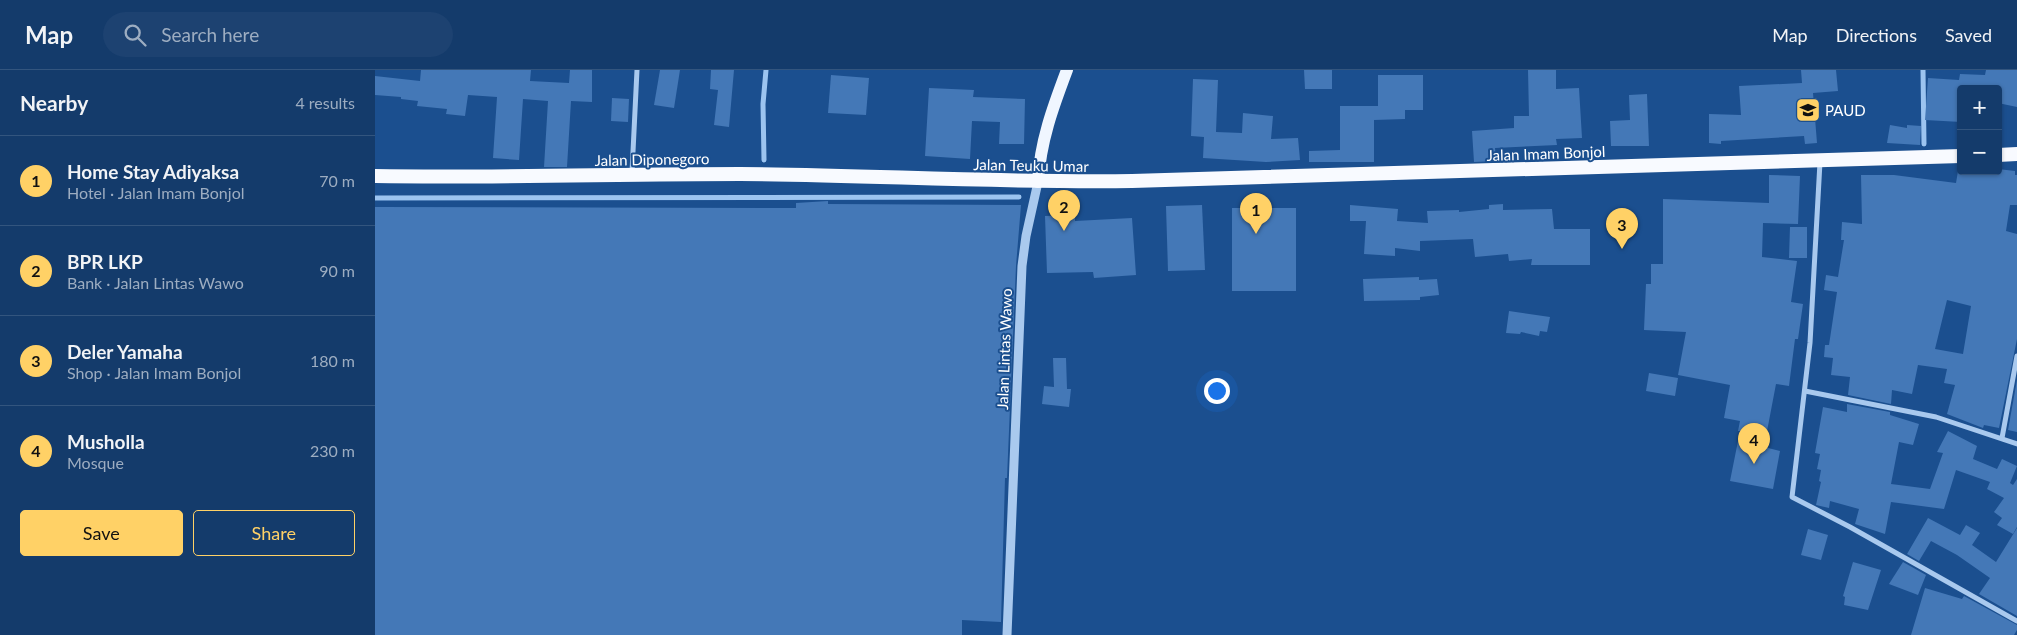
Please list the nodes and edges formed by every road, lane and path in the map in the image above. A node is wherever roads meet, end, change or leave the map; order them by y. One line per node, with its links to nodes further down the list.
1 (637, 70): 7 (street)
2 (1067, 70): 11 (main road, Jalan Lintas Wawo)
3 (2017, 154): 4 (highway)
4 (2002, 155)
5 (1957, 156): 6 (highway, Jalan Imam Bonjol)
6 (1820, 159): 10 (highway, Jalan Imam Bonjol); 13 (street)
7 (632, 175): 8 (highway, Jalan Diponegoro); 9 (highway, Jalan Diponegoro)
8 (375, 176)
9 (930, 179): 11 (highway, Jalan Teuku Umar)
10 (1132, 181): 11 (highway, Jalan Teuku Umar)
11 (1038, 182): 17 (street, Jalan Lintas Wawo)
12 (2017, 360): 14 (street)
13 (1805, 391): 14 (street); 16 (street)
14 (2002, 438): 15 (street)
15 (2017, 444)
16 (2017, 621)
17 (1007, 635)

